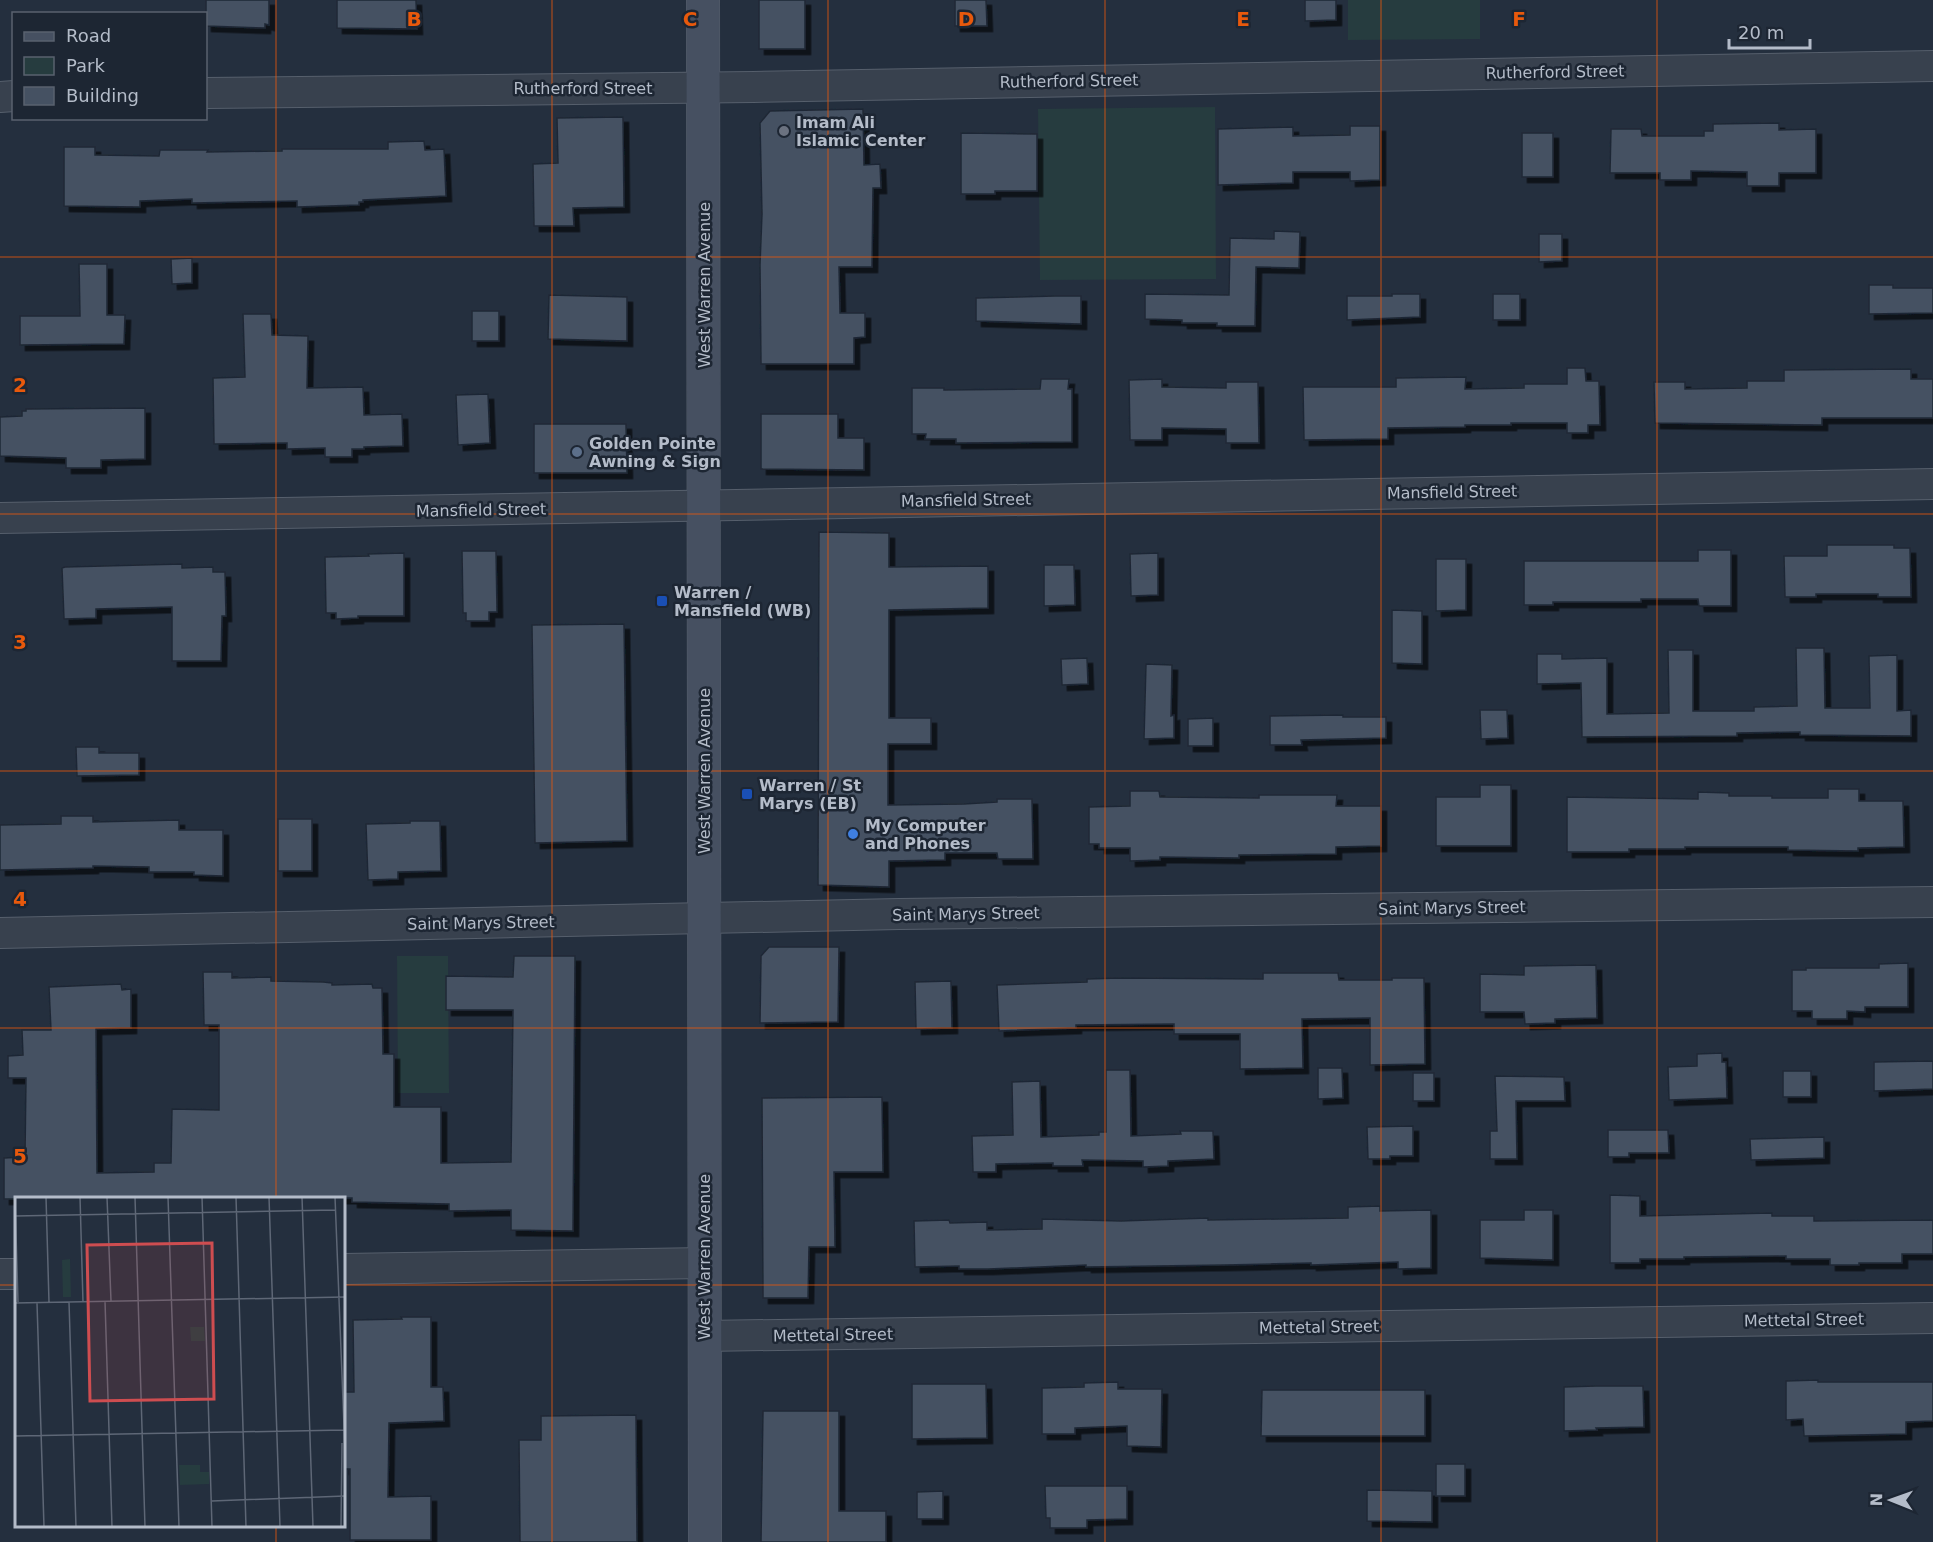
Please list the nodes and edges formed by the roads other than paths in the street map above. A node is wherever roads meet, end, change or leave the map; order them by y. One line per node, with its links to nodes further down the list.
1 (703, 0): 3 (main road, West Warren Avenue)
2 (1933, 66): 3 (street, Rutherford Street)
3 (703, 87): 4 (street, Rutherford Street); 6 (main road, West Warren Avenue)
4 (207, 93)
5 (1933, 484): 6 (street, Mansfield Street)
6 (704, 506): 7 (street, Mansfield Street); 9 (main road, West Warren Avenue)
7 (0, 518)
8 (1933, 902): 9 (street, Saint Marys Street)
9 (704, 918): 10 (street, Saint Marys Street); 11 (main road, West Warren Avenue)
10 (0, 933)
11 (704, 1263): 12 (street); 14 (main road, West Warren Avenue)
12 (345, 1269)
13 (1933, 1317): 14 (street, Mettetal Street)
14 (704, 1336): 15 (main road, West Warren Avenue)
15 (705, 1542)

